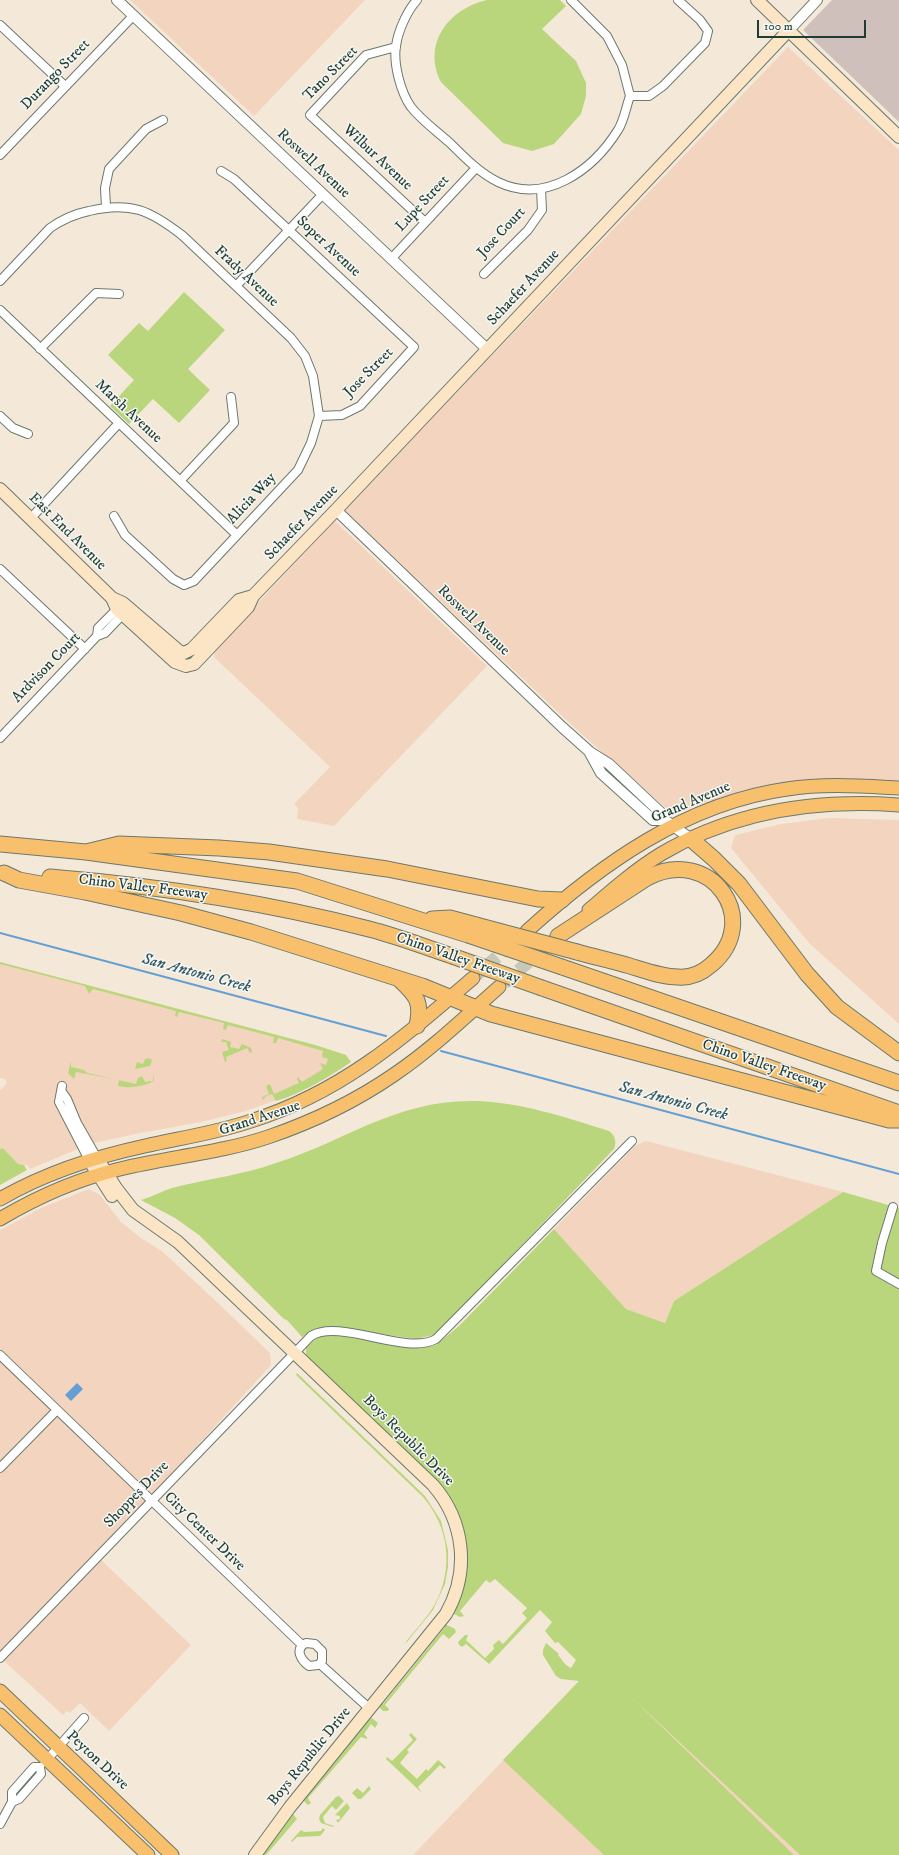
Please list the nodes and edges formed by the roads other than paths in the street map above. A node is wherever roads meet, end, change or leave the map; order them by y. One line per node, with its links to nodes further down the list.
1 (117, 0): 7 (street, Roswell Avenue)
2 (417, 0): 10 (street)
3 (571, 0): 12 (street)
4 (678, 0): 12 (street)
5 (757, 0): 9 (main road)
6 (817, 0): 9 (street, Schaefer Avenue)
7 (134, 16): 11 (street, Durango Street); 20 (street, Roswell Avenue)
8 (0, 25): 11 (street)
9 (788, 31): 15 (main road); 32 (main road, Schaefer Avenue)
10 (396, 47): 13 (street, Tano Street); 17 (street)
11 (65, 86): 16 (street, Durango Street)
12 (630, 96): 19 (street)
13 (310, 115): 22 (street, Wilbur Avenue)
14 (163, 120): 21 (street)
15 (899, 137)
16 (0, 155)
17 (476, 168): 19 (street); 22 (street, Lupe Street)
18 (221, 171): 23 (street, Soper Avenue)
19 (541, 188): 25 (street, Jose Court)
20 (323, 194): 23 (street); 24 (street, Roswell Avenue)
21 (106, 207): 26 (street, Frady Avenue); 27 (street, Frady Avenue)
22 (425, 222): 24 (street, Lupe Street)
23 (289, 230): 27 (street); 30 (street, Soper Avenue)
24 (391, 259): 32 (street, Roswell Avenue)
25 (484, 274)
26 (0, 281)
27 (236, 286): 35 (street, Frady Avenue)
28 (119, 294): 31 (street)
29 (0, 310): 31 (street, Marsh Avenue)
30 (414, 347): 35 (street, Jose Street)
31 (40, 349): 36 (street, Marsh Avenue)
32 (488, 350): 40 (main road, Schaefer Avenue)
33 (231, 397): 38 (street)
34 (0, 416): 37 (street)
35 (319, 416): 43 (street, Alicia Way)
36 (119, 423): 38 (street, Marsh Avenue); 42 (street)
37 (28, 434)
38 (180, 481): 43 (street, Marsh Avenue)
39 (0, 489): 42 (main road, East End Avenue)
40 (336, 510): 45 (main road, Schaefer Avenue); 53 (street, Roswell Avenue)
41 (114, 516): 43 (street, Alicia Way)
42 (31, 518): 46 (main road, East End Avenue)
43 (237, 535)
44 (0, 569): 47 (street)
45 (253, 596): 48 (main road, Schaefer Avenue); 49 (main road, Schaefer Avenue)
46 (120, 607): 47 (street, Ardvison Court); 48 (main road, East End Avenue); 49 (main road, East End Avenue)
47 (85, 648): 50 (street, Ardvison Court)
48 (184, 653)
49 (180, 665)
50 (0, 738)
51 (899, 788): 53 (main road, Grand Avenue)
52 (899, 805): 54 (main road)
53 (669, 823): 54 (street, Roswell Avenue); 58 (main road, Grand Avenue)
54 (691, 839): 61 (main road); 68 (highway)
55 (0, 844): 56 (highway, Chino Valley Freeway)
56 (86, 852): 58 (highway); 59 (highway, Chino Valley Freeway)
57 (2, 873): 62 (highway); 71 (highway, Chino Valley Freeway, bridge)
58 (562, 900): 60 (main road, Grand Avenue)
59 (472, 930): 61 (highway, bridge); 69 (highway, Chino Valley Freeway, bridge)
60 (527, 931)
61 (556, 938)
62 (397, 978): 65 (highway); 67 (highway)
63 (473, 978): 65 (main road, Grand Avenue)
64 (499, 987): 66 (main road, Grand Avenue)
65 (450, 998): 66 (highway); 67 (main road, Grand Avenue)
66 (475, 1008): 72 (highway); 75 (main road, Grand Avenue)
67 (417, 1026): 74 (main road, Grand Avenue)
68 (899, 1053)
69 (899, 1083)
70 (62, 1089): 74 (street)
71 (899, 1113)
72 (899, 1120)
73 (632, 1141): 81 (street, Shoppes Drive)
74 (93, 1159): 75 (main road, Boys Republic Drive); 76 (main road, Grand Avenue)
75 (102, 1174): 78 (main road, Grand Avenue); 81 (main road, Boys Republic Drive)
76 (0, 1199)
77 (893, 1207): 79 (street)
78 (0, 1218)
79 (899, 1284)
80 (0, 1355): 82 (street, City Center Drive)
81 (291, 1355): 84 (street, Shoppes Drive); 89 (main road, Boys Republic Drive)
82 (56, 1410): 83 (street); 84 (street, City Center Drive)
83 (0, 1468)
84 (151, 1500): 85 (street, City Center Drive); 86 (street, Shoppes Drive)
85 (302, 1645): 87 (street); 87 (street)
86 (0, 1658)
87 (320, 1664): 89 (street)
88 (0, 1691): 92 (main road, Peyton Drive)
89 (367, 1706): 97 (main road, Boys Republic Drive); 98 (main road, Boys Republic Drive)
90 (0, 1715): 93 (main road)
91 (84, 1718): 92 (street)
92 (59, 1747): 93 (street); 96 (main road, Peyton Drive)
93 (44, 1764): 94 (street); 95 (main road)
94 (0, 1824)
95 (148, 1855)
96 (172, 1855)
97 (247, 1855)
98 (255, 1855)

